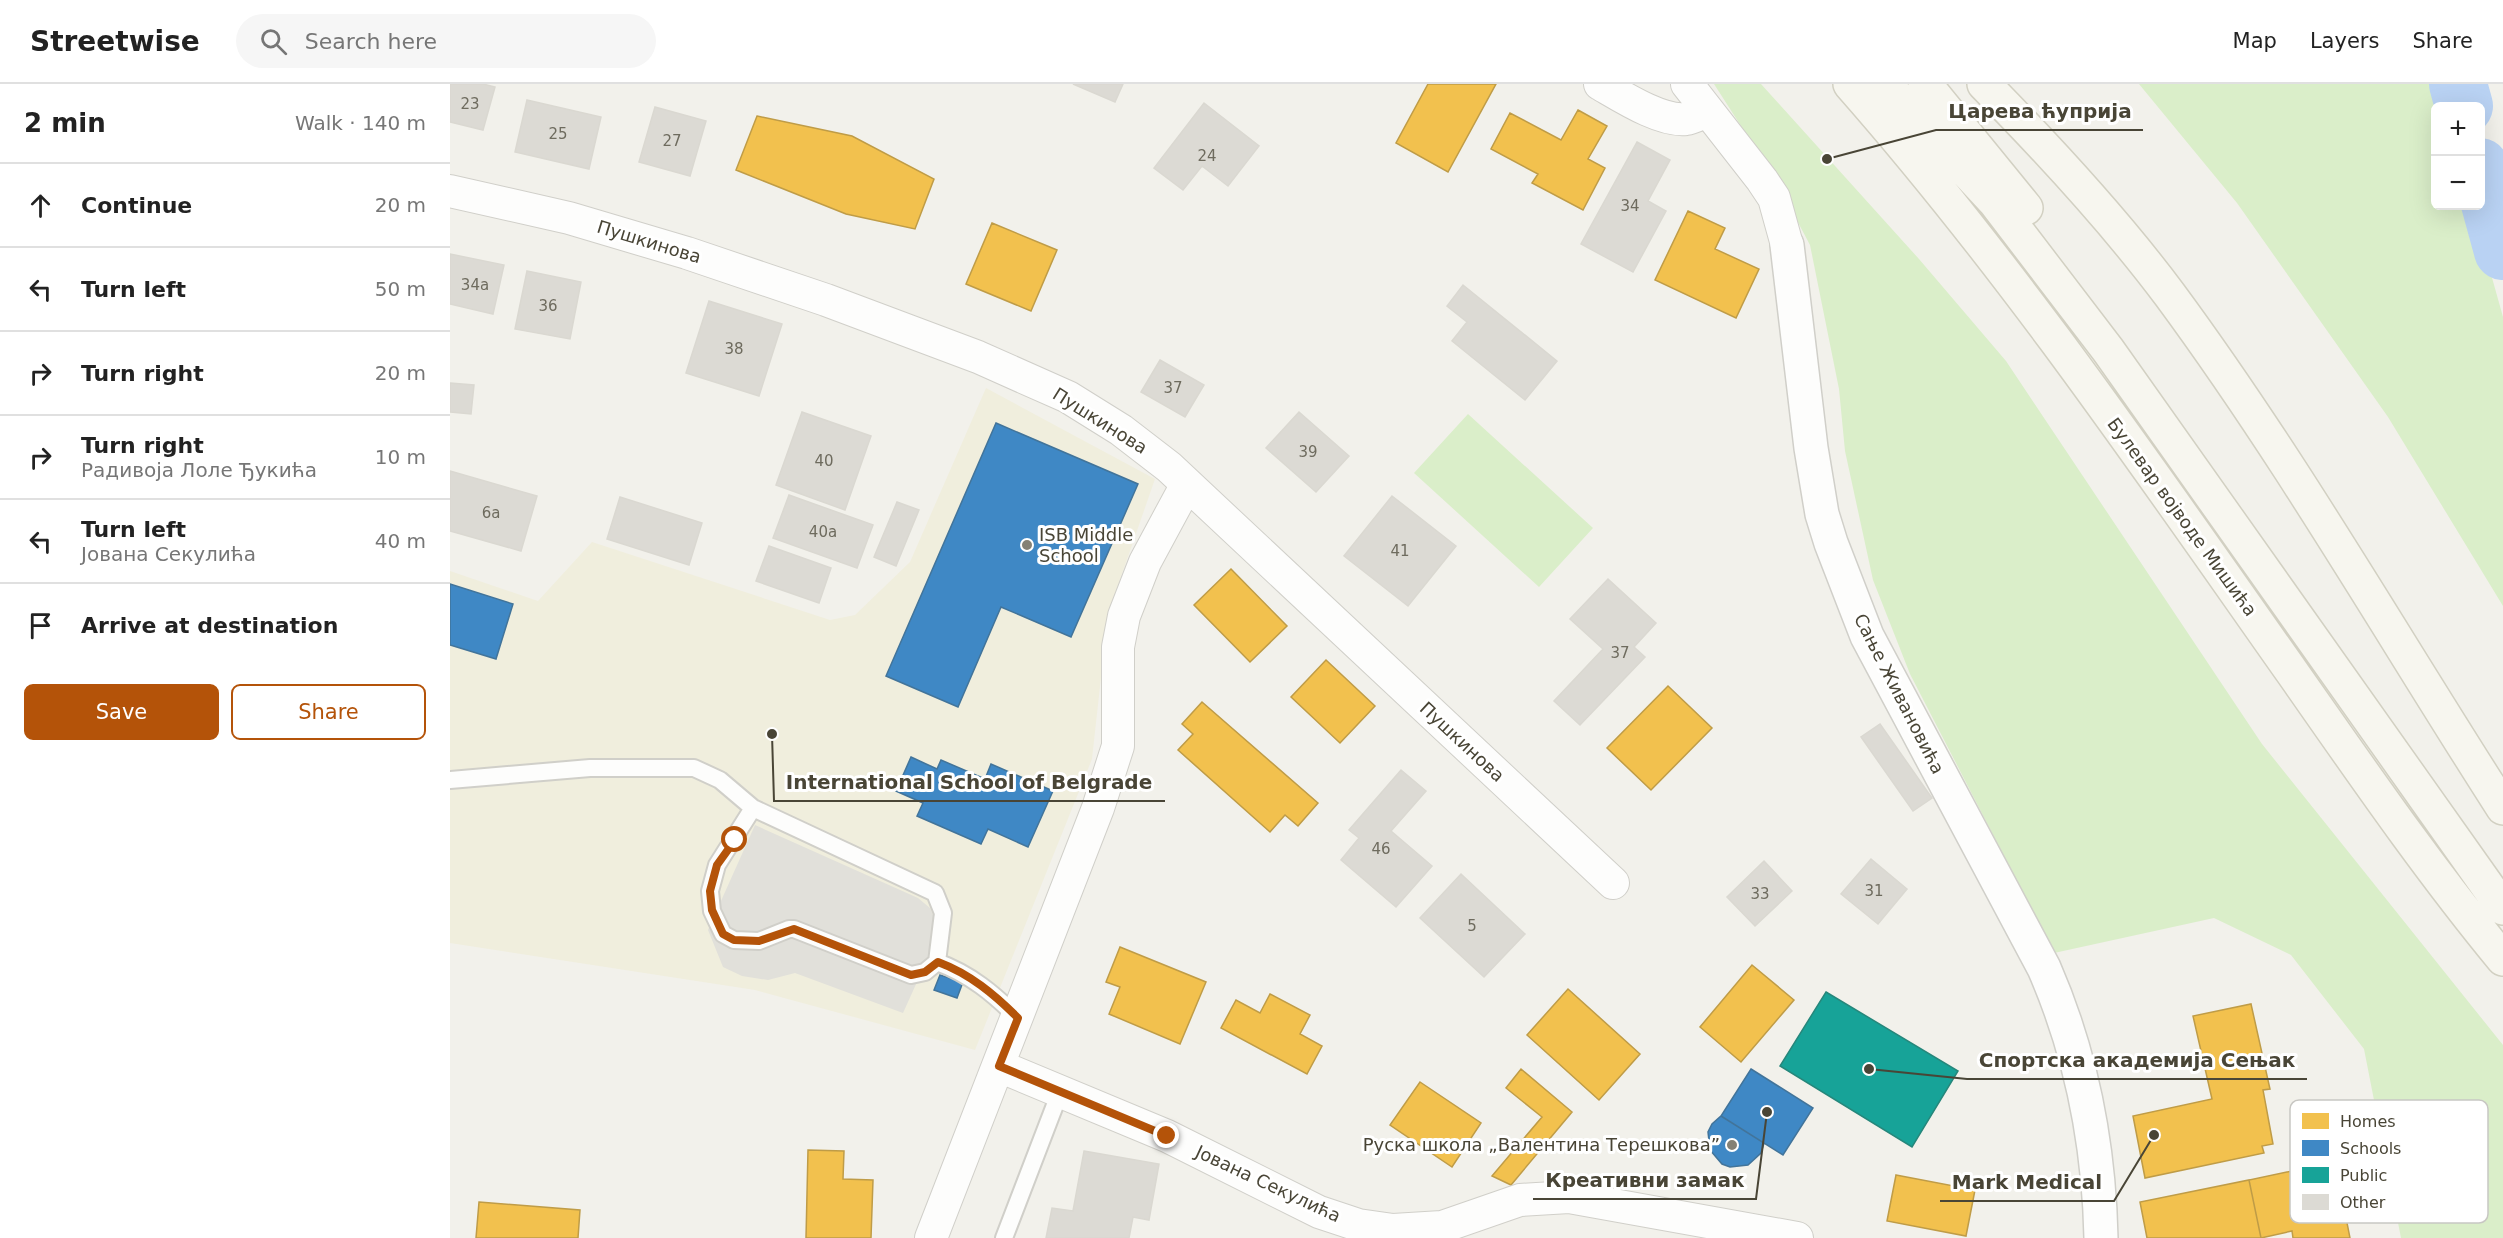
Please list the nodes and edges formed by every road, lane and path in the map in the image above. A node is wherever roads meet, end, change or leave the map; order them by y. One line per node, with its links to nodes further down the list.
1 (1600, 84): 7 (street)
2 (1687, 84): 7 (street, Сање Живановића)
3 (1850, 84): 17 (main road, Булевар војводе Мишића)
4 (1885, 84): 16 (main road)
5 (1925, 84): 14 (main road)
6 (1984, 84): 13 (main road)
7 (1708, 111): 9 (street, Сање Живановића)
8 (450, 191): 10 (street, Пушкинова)
9 (1788, 246): 25 (street, Сање Живановића)
10 (1188, 484): 15 (street, Пушкинова); 19 (street)
11 (450, 780): 12 (lane)
12 (753, 808): 18 (lane); 18 (lane)
13 (2503, 808)
14 (2503, 868)
15 (1613, 884)
16 (2503, 908)
17 (2503, 959)
18 (938, 962): 19 (lane)
19 (1018, 1018): 20 (street)
20 (999, 1066): 21 (street, Јована Секулића); 22 (street)
21 (1060, 1092): 23 (lane); 24 (street, Јована Секулића)
22 (931, 1238)
23 (1004, 1238)
24 (1797, 1238)
25 (2101, 1238)

